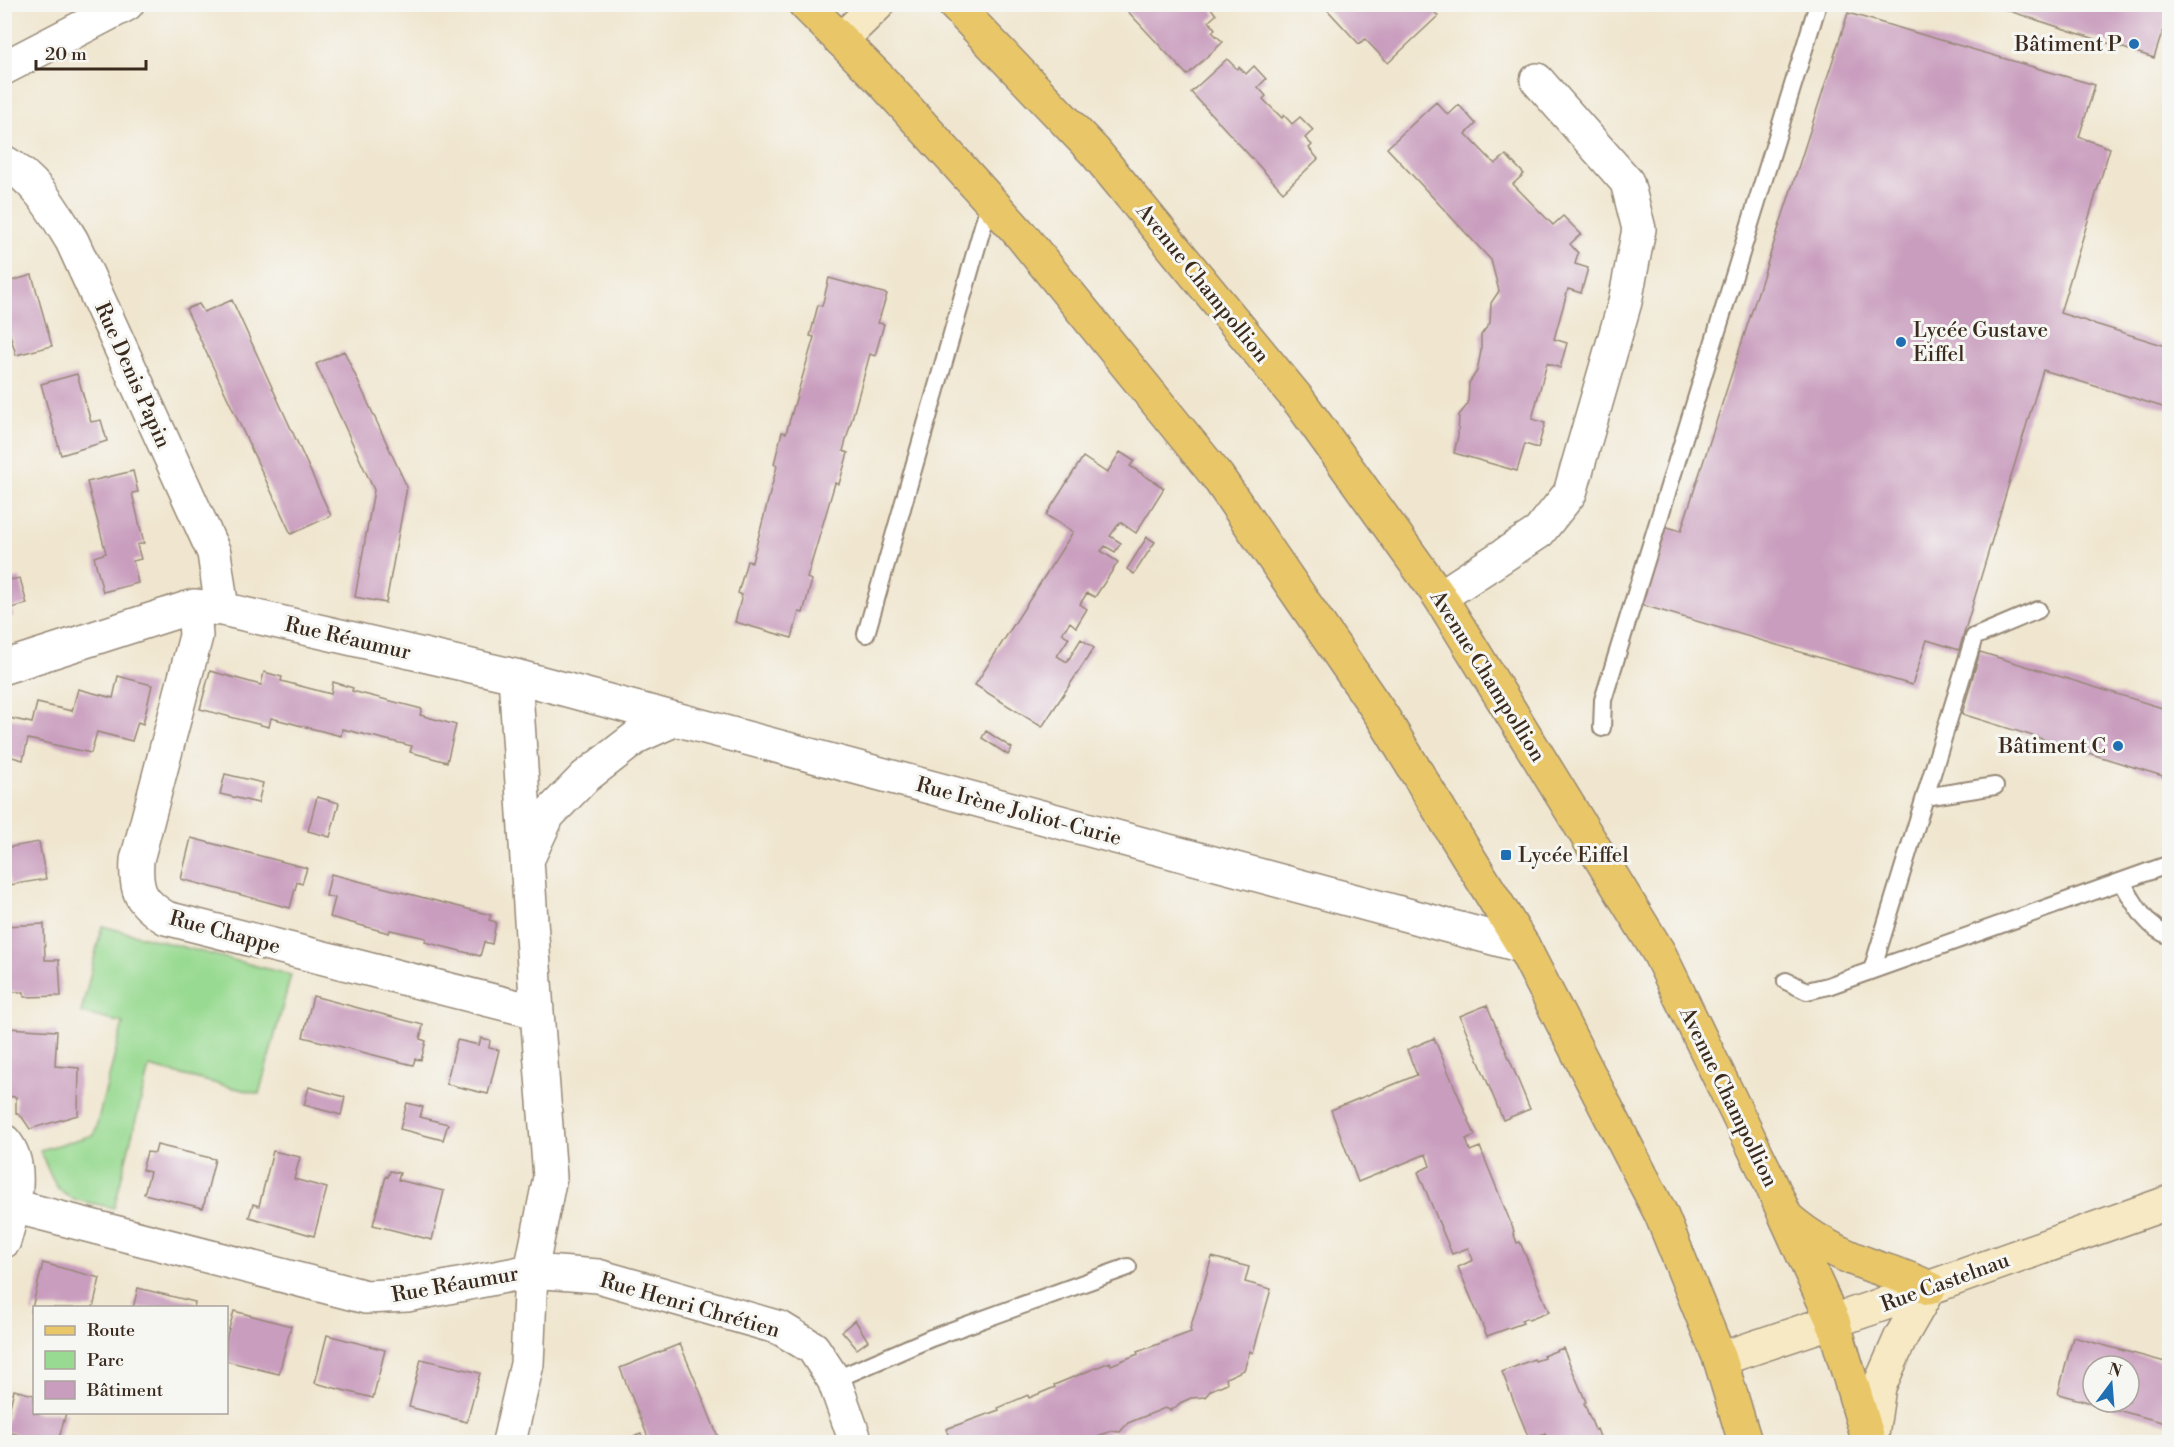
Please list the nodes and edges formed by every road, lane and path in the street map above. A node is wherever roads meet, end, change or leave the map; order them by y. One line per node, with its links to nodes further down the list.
1 (805, 4): 6 (main road)
2 (878, 4): 6 (street)
3 (954, 4): 11 (main road, Avenue Champollion)
4 (1818, 4): 18 (lane)
5 (108, 8): 7 (street)
6 (842, 40): 10 (main road)
7 (4, 68)
8 (1537, 80): 11 (street)
9 (4, 162): 12 (street, Rue Denis Papin)
10 (990, 201): 14 (lane); 25 (main road)
11 (1440, 597): 32 (main road, Avenue Champollion)
12 (208, 607): 15 (street); 16 (street, Rue Réaumur); 28 (street, Rue Chappe)
13 (2038, 610): 20 (lane)
14 (866, 634)
15 (4, 667)
16 (515, 676): 17 (street, Rue Irène Joliot-Curie); 21 (street, Rue Réaumur)
17 (676, 719): 21 (street, Rue Réaumur); 25 (street, Rue Irène Joliot-Curie)
18 (1602, 728)
19 (1995, 786): 20 (lane)
20 (1925, 796): 26 (lane)
21 (527, 861): 28 (street, Rue Réaumur)
22 (2169, 864): 23 (lane)
23 (2121, 882): 24 (lane); 26 (lane)
24 (2169, 936)
25 (1523, 946): 38 (main road)
26 (1872, 970): 27 (lane)
27 (1786, 981)
28 (537, 1012): 35 (street, Rue Réaumur)
29 (4, 1141): 31 (street)
30 (2169, 1202): 36 (street, Rue Castelnau)
31 (13, 1206): 33 (street); 35 (street, Rue Réaumur)
32 (1785, 1216): 36 (main road); 37 (main road, Avenue Champollion)
33 (4, 1241)
34 (1128, 1267): 39 (lane)
35 (531, 1270): 39 (street, Rue Henri Chrétien); 40 (street)
36 (1929, 1288): 37 (street, Rue Castelnau); 43 (street)
37 (1833, 1321): 38 (street, Rue Castelnau); 43 (main road, Avenue Champollion)
38 (1720, 1359): 42 (main road)
39 (834, 1380): 41 (street, Rue Henri Chrétien)
40 (509, 1443)
41 (856, 1443)
42 (1745, 1443)
43 (1870, 1443)

